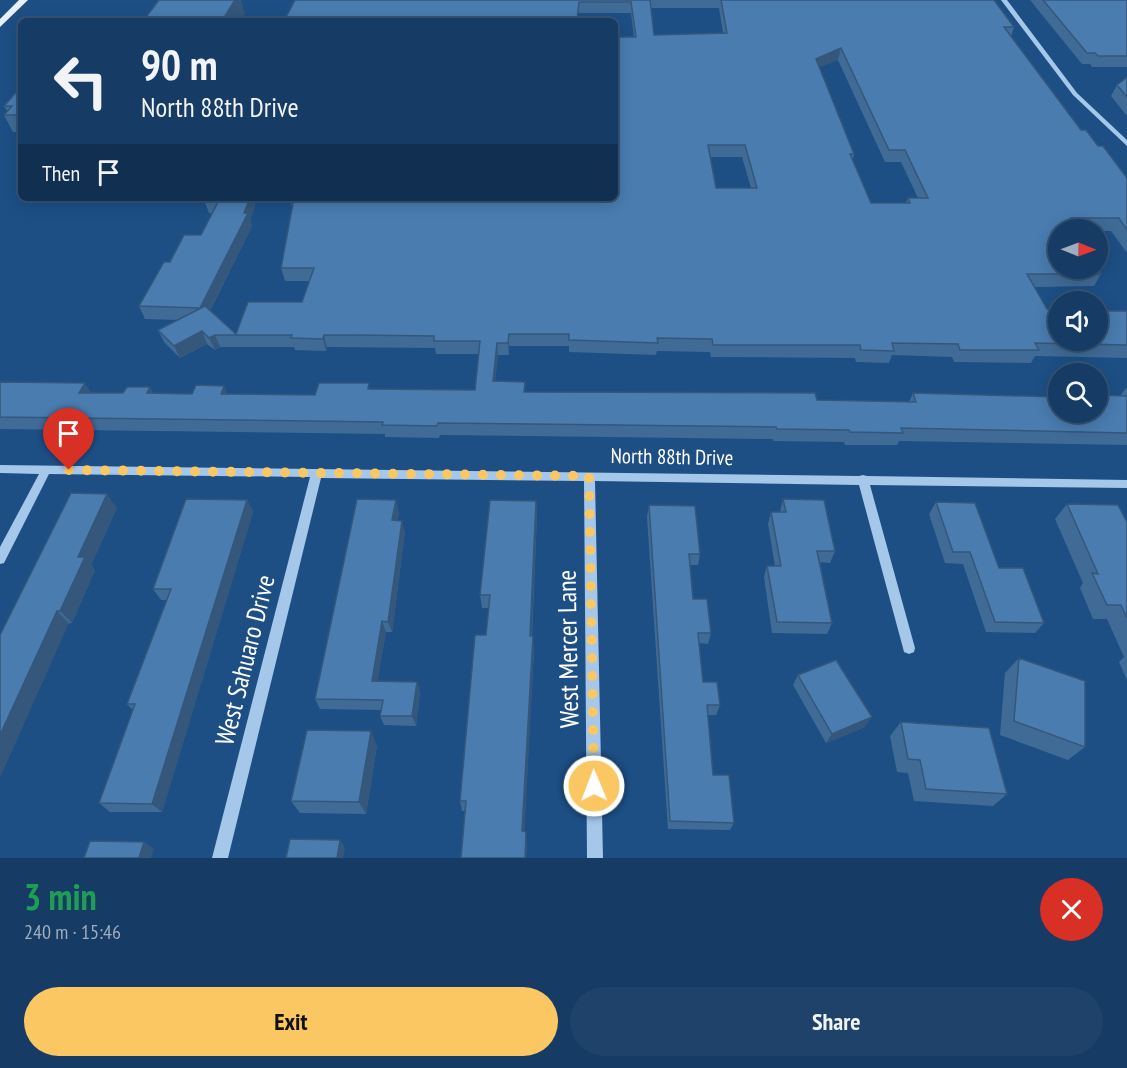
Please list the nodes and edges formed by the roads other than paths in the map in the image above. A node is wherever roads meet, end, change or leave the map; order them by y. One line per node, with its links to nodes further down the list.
1 (24, 0): 3 (main road)
2 (1004, 0): 4 (street)
3 (0, 24)
4 (1127, 144)
5 (0, 469): 6 (street, North 88th Drive)
6 (46, 470): 7 (street, North 88th Drive); 11 (street)
7 (316, 474): 8 (street, North 88th Drive); 13 (street, West Sahuaro Drive)
8 (589, 476): 9 (street, North 88th Drive); 14 (street, West Mercer Lane)
9 (862, 479): 10 (street, North 88th Drive); 12 (street)
10 (1127, 484)
11 (0, 559)
12 (909, 648)
13 (220, 858)
14 (595, 858)

